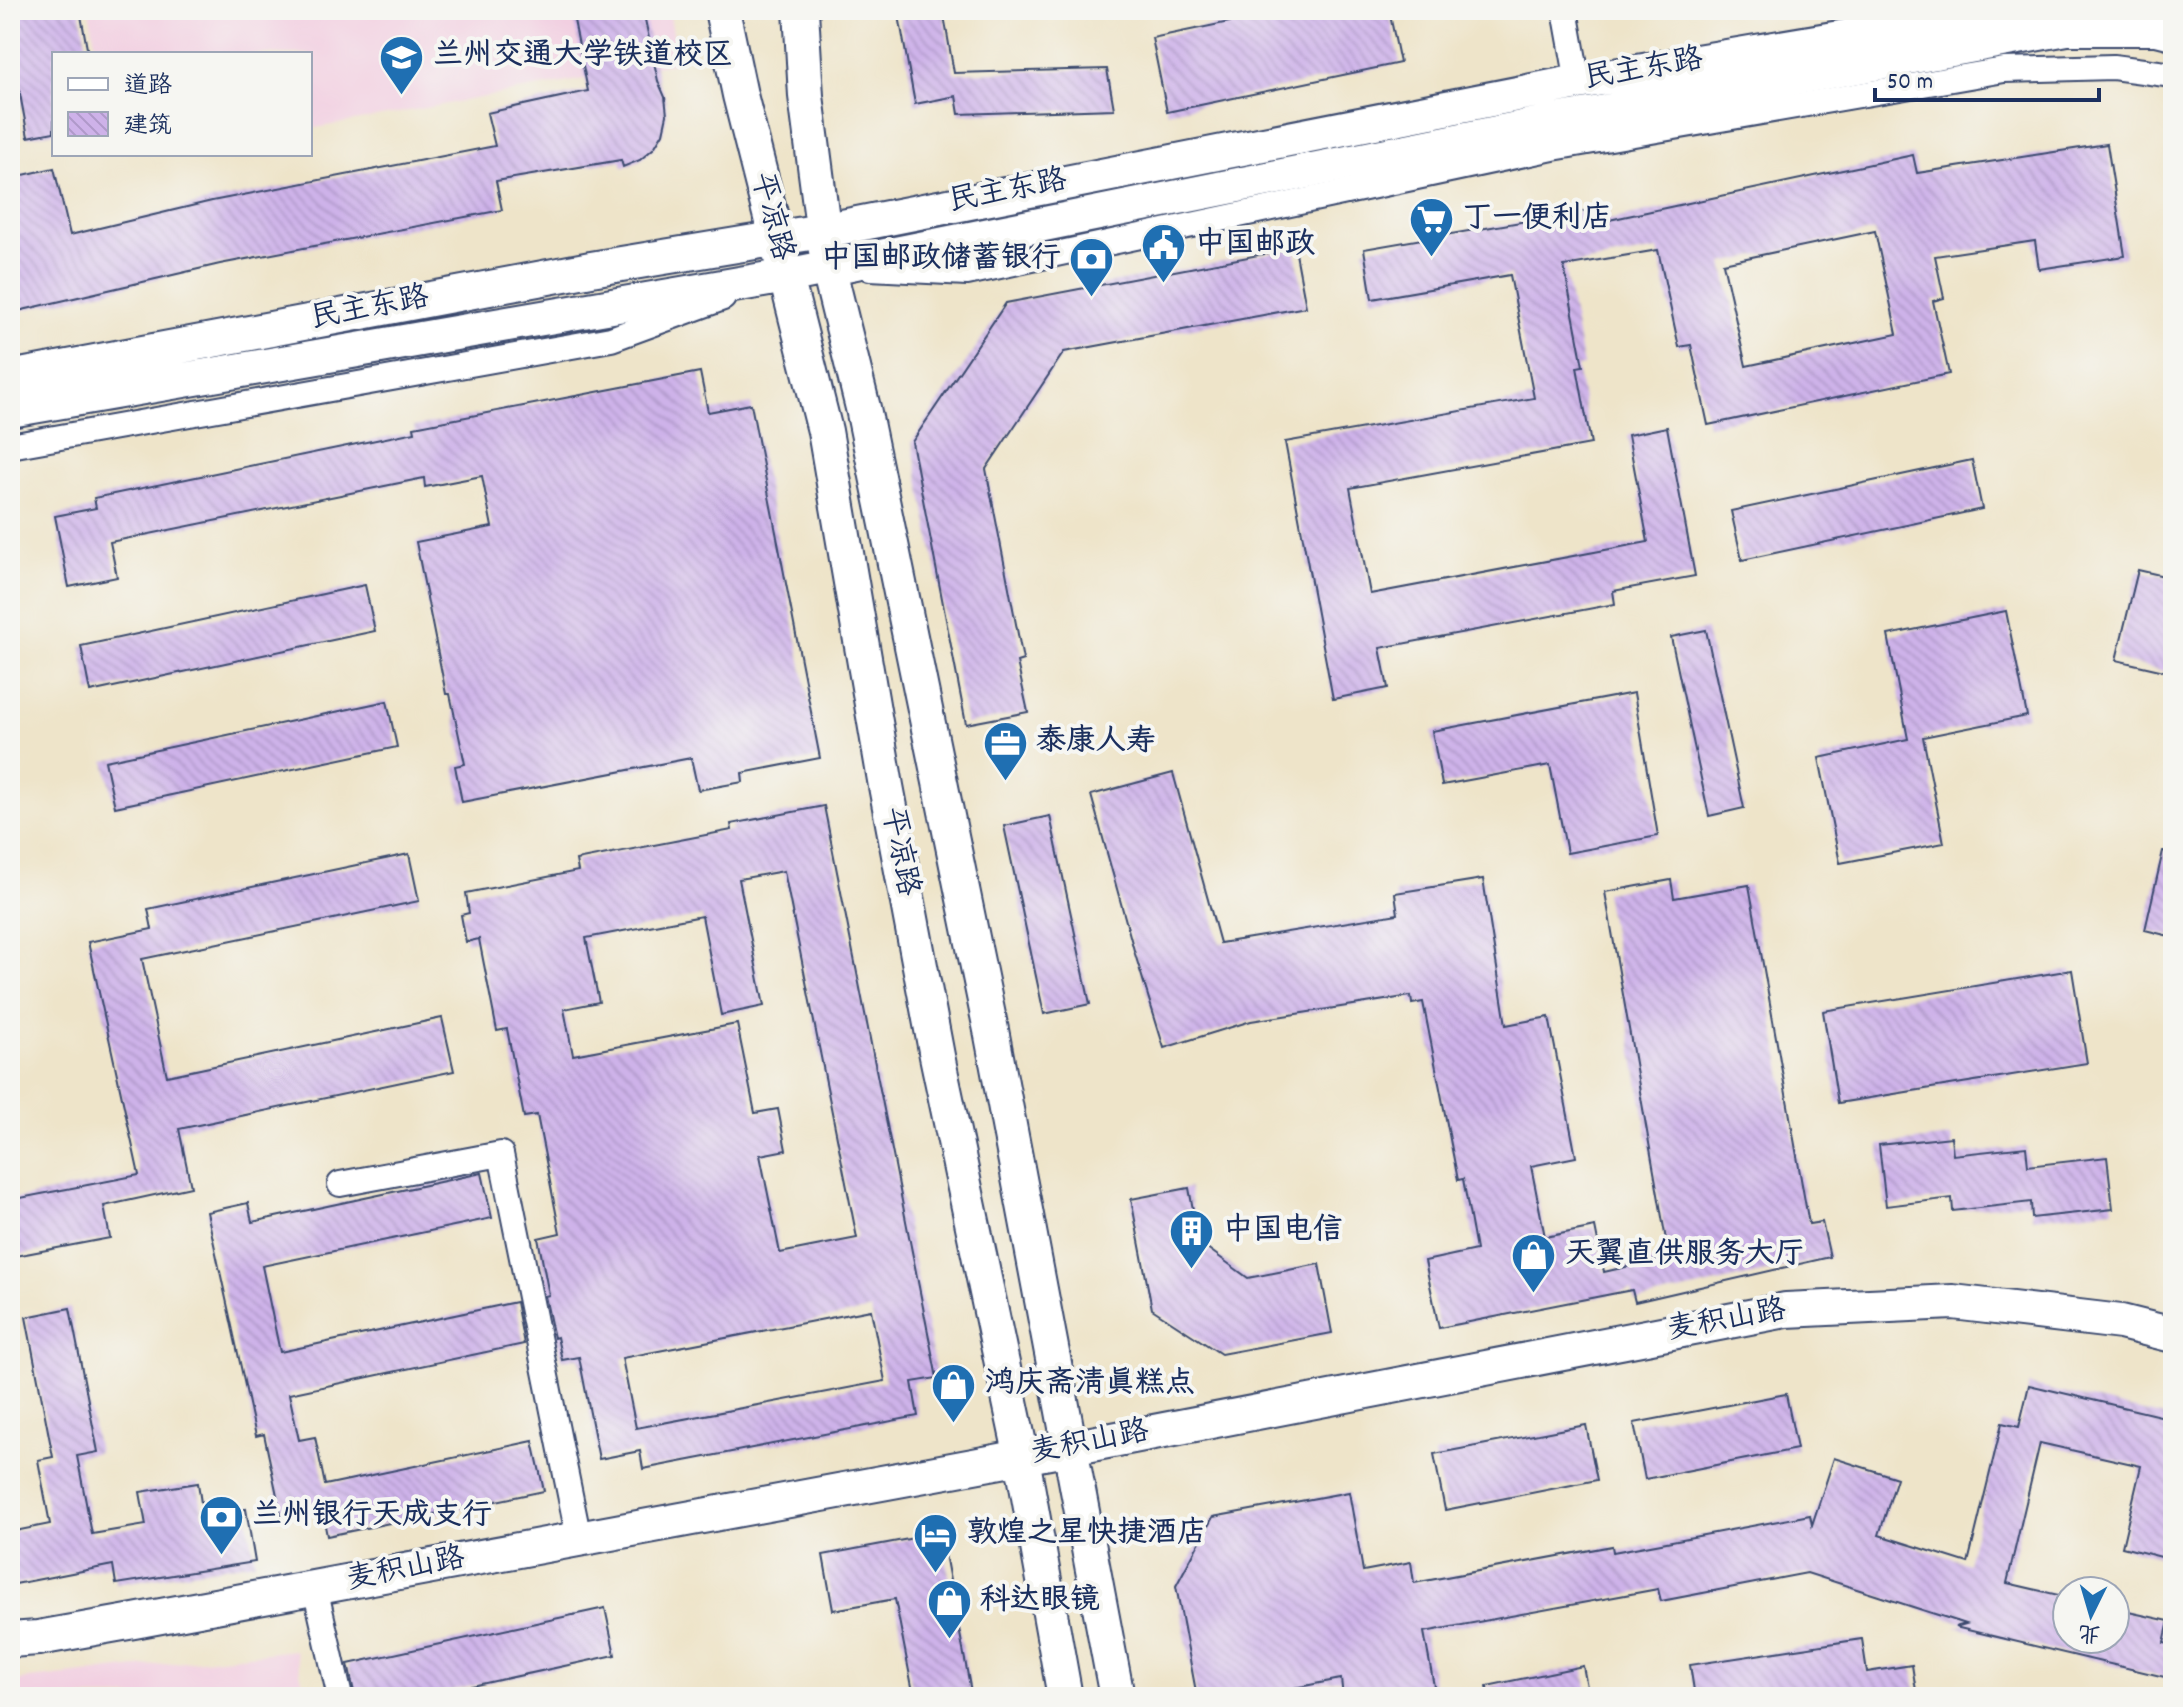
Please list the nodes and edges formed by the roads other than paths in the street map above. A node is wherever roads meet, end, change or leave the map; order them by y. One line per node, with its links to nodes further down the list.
1 (722, 10): 9 (street, 平凉路)
2 (801, 10): 8 (street, 平凉路)
3 (1565, 10): 7 (street)
4 (2006, 10): 7 (street, 民主东路)
5 (2173, 32): 10 (street, 民主东路)
6 (2173, 75): 10 (street, 民主东路)
7 (1578, 82): 8 (street, 民主东路)
8 (822, 231): 9 (street, 民主东路); 10 (street, 平凉路)
9 (775, 238): 11 (street, 平凉路); 12 (street, 民主东路)
10 (828, 266): 11 (street, 民主东路); 17 (street, 平凉路)
11 (786, 276): 13 (street, 民主东路); 14 (street, 民主东路); 18 (street, 平凉路)
12 (10, 378)
13 (10, 410)
14 (10, 446)
15 (340, 1184): 19 (street)
16 (2173, 1335): 17 (street, 麦积山路)
17 (1071, 1448): 18 (street, 麦积山路); 24 (street, 平凉路)
18 (1022, 1458): 19 (street, 麦积山路); 23 (street, 平凉路)
19 (579, 1539): 20 (street, 麦积山路)
20 (315, 1588): 21 (street, 麦积山路); 22 (street)
21 (10, 1640)
22 (340, 1697)
23 (1065, 1697)
24 (1117, 1697)

